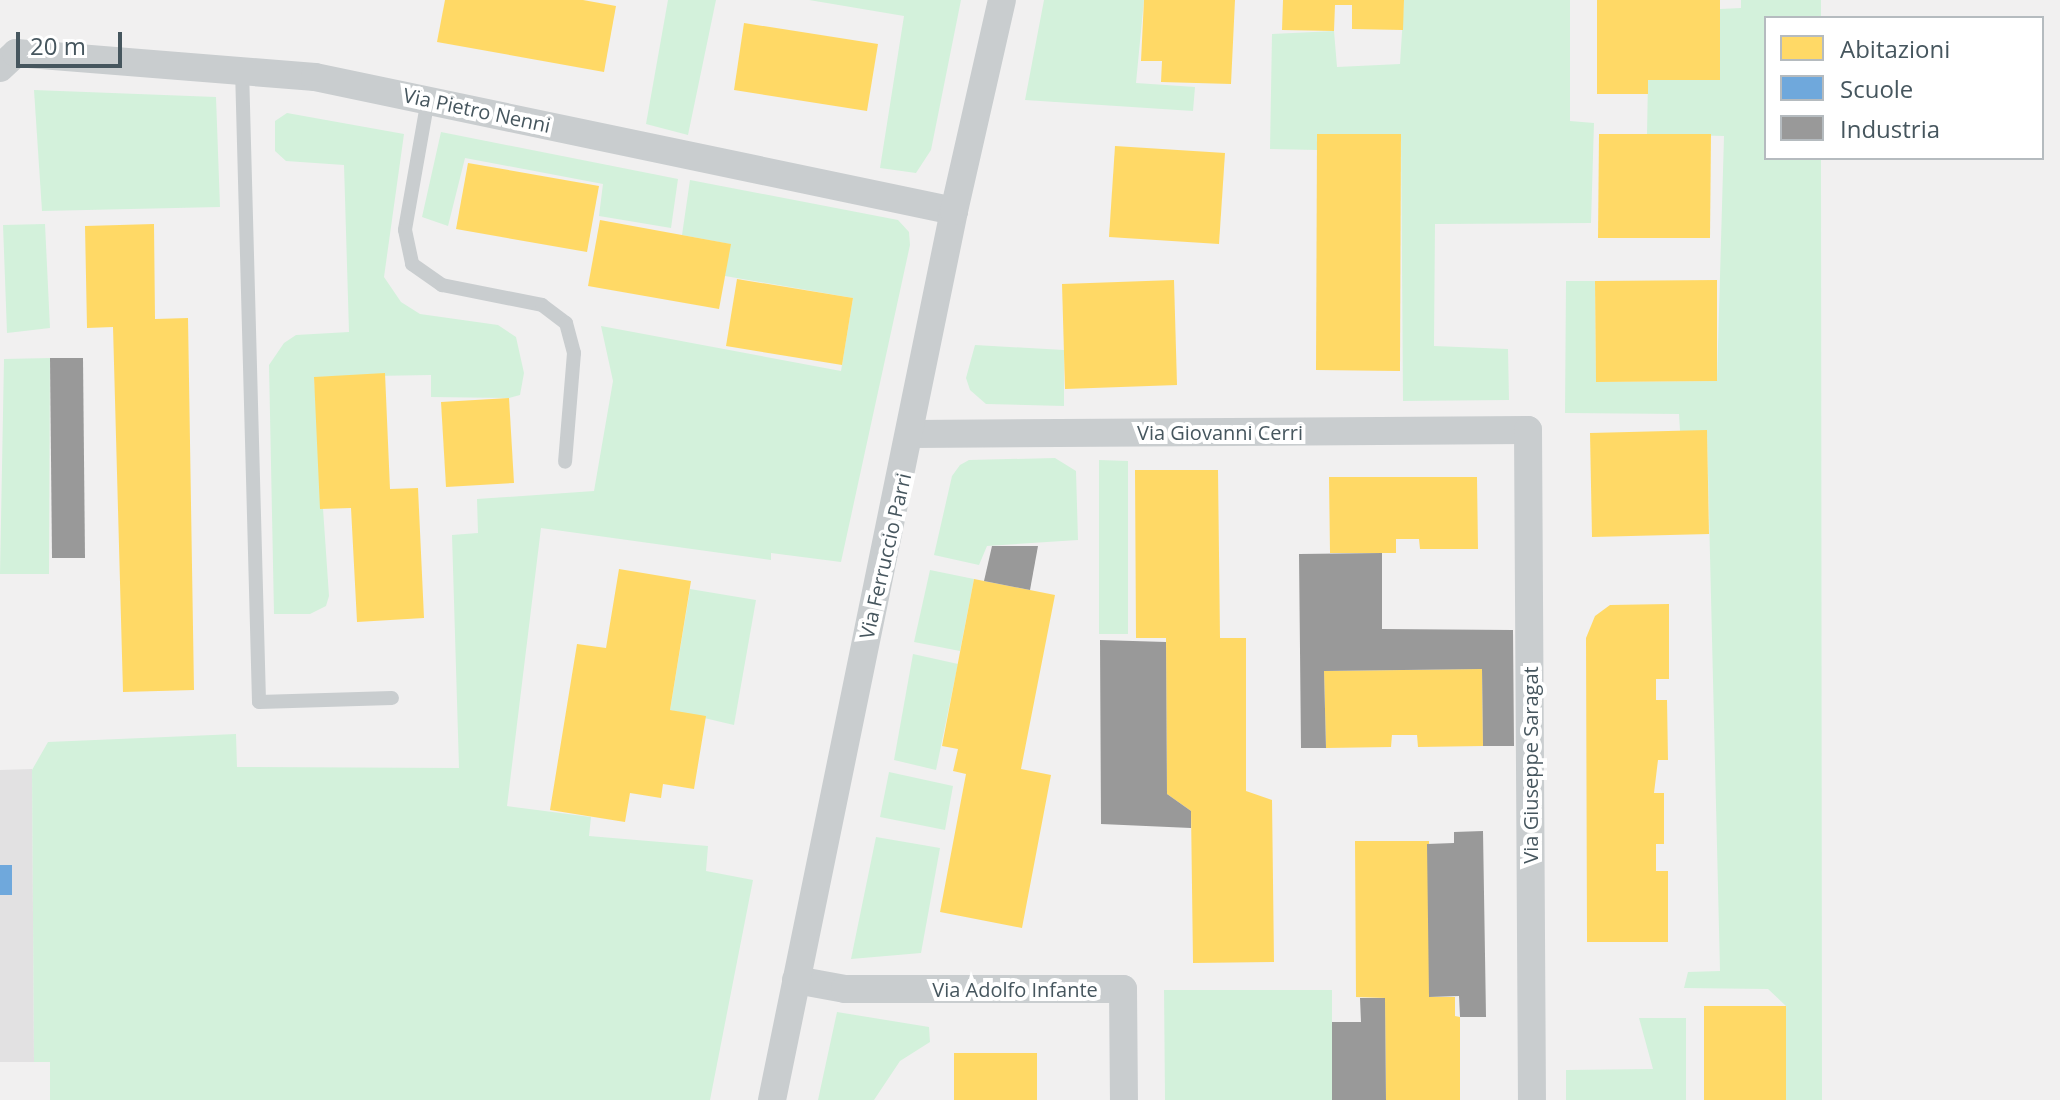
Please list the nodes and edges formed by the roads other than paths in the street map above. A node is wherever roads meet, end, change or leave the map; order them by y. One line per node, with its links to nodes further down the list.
1 (1000, 4): 5 (street, Via Ferruccio Parri)
2 (0, 68): 3 (street, Via Pietro Nenni)
3 (242, 69): 4 (street, Via Pietro Nenni); 9 (lane)
4 (428, 99): 5 (street, Via Pietro Nenni); 8 (lane)
5 (954, 211): 7 (street, Via Ferruccio Parri)
6 (1528, 430): 7 (street, Via Giovanni Cerri); 13 (street, Via Giuseppe Saragat)
7 (912, 434): 10 (street, Via Ferruccio Parri)
8 (565, 462)
9 (392, 698)
10 (796, 980): 11 (street, Via Ferruccio Parri); 12 (street, Via Adolfo Infante)
11 (772, 1100)
12 (1124, 1100)
13 (1532, 1100)

